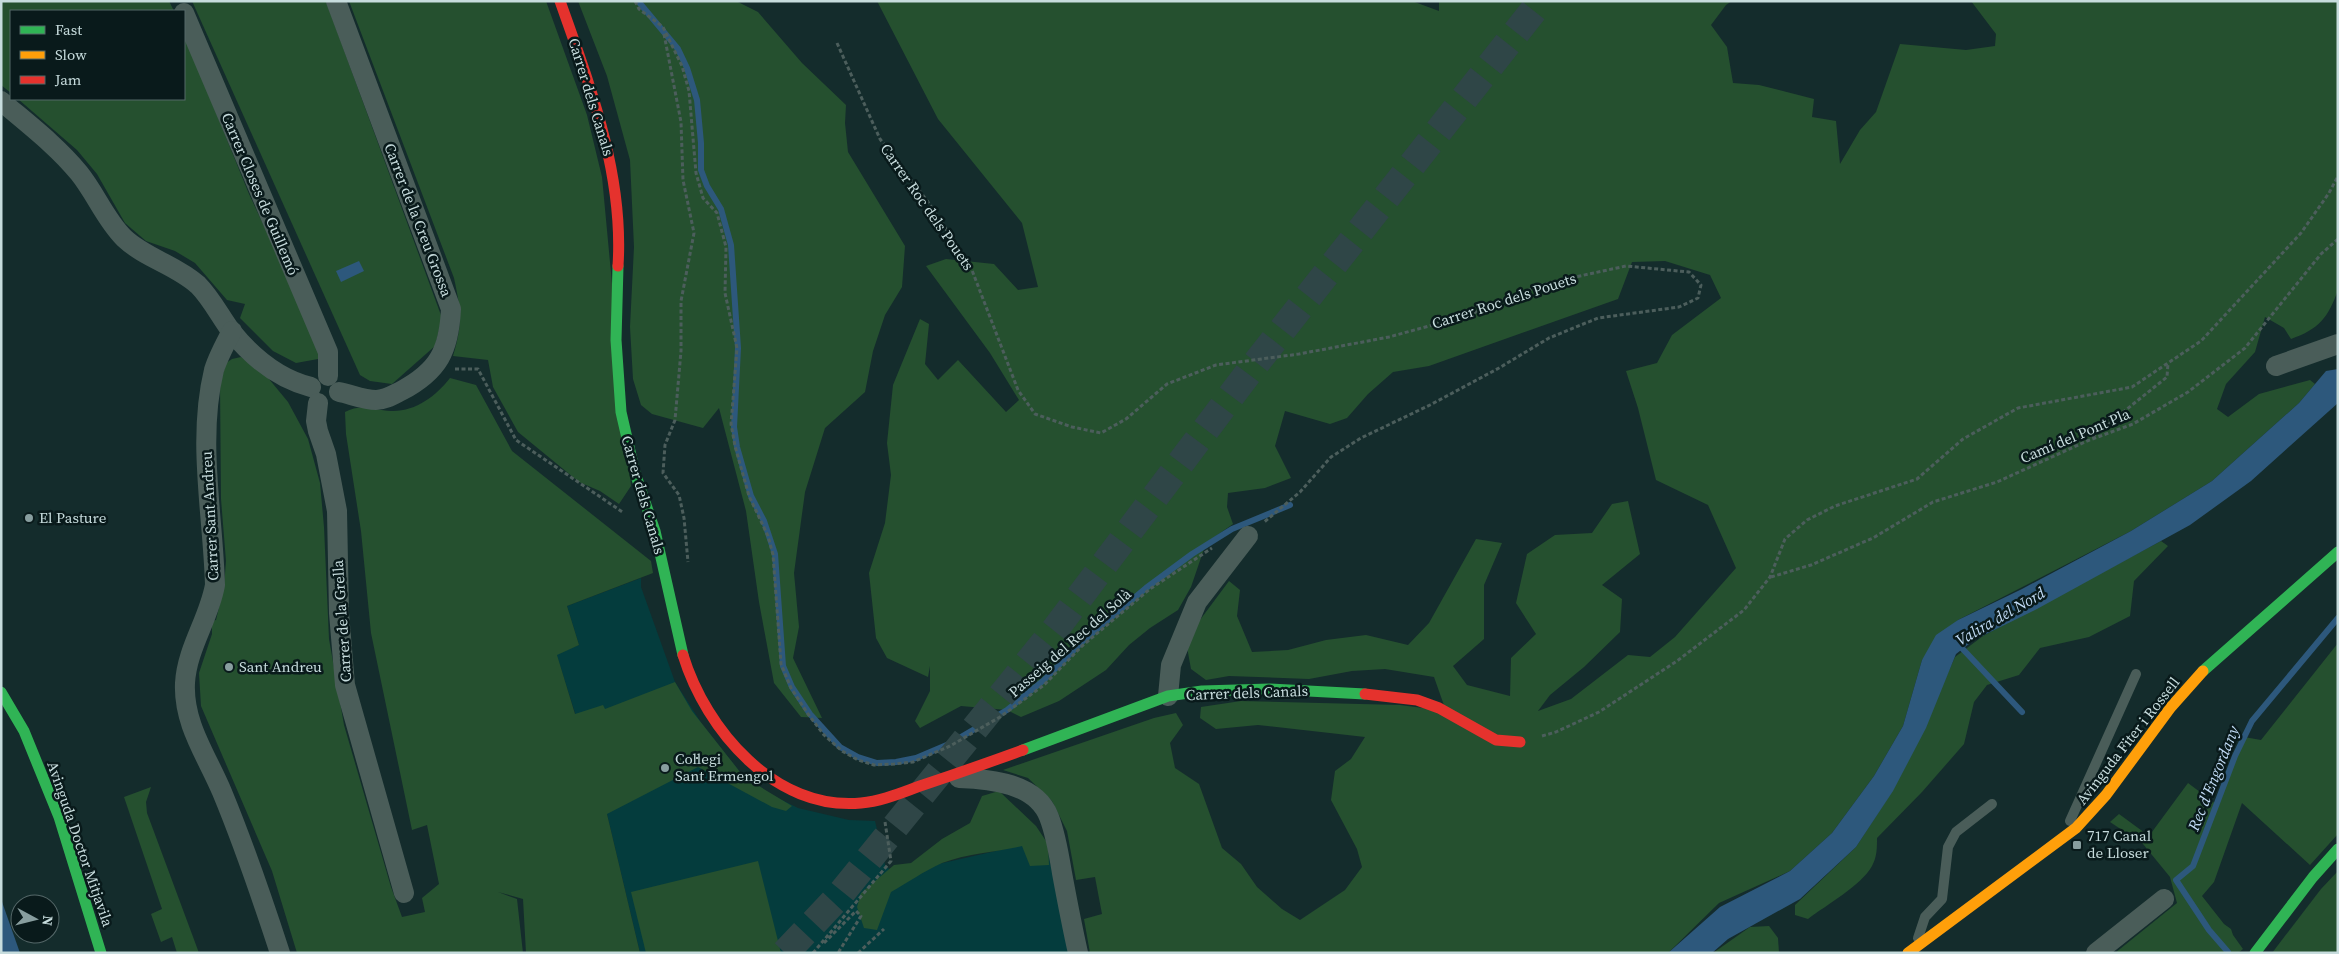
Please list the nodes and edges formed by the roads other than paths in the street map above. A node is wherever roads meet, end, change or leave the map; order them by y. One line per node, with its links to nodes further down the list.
1 (336, 1): 8 (street, Carrer de la Creu Grossa)
2 (560, 1): 16 (street, Carrer dels Canals)
3 (185, 17): 8 (street, Carrer Closes de Guillemó)
4 (1, 100): 5 (street)
5 (232, 332): 9 (street); 24 (street, Carrer Sant Andreu)
6 (2338, 344): 7 (street)
7 (2276, 366)
8 (333, 384): 9 (street)
9 (315, 395): 20 (street, Carrer de la Grella)
10 (1248, 536): 14 (street)
11 (2338, 552): 18 (street, Avinguda Fiter i Rossell)
12 (2136, 674): 18 (lane)
13 (1, 692): 23 (street, Avinguda Doctor Mitjavila)
14 (1168, 696): 15 (street, Carrer dels Canals); 16 (street, Carrer dels Canals)
15 (1520, 742)
16 (948, 778): 25 (street, Carrer dels Canals)
17 (1992, 804): 22 (lane)
18 (2060, 839): 22 (street, Avinguda Fiter i Rossell)
19 (2338, 849): 27 (street)
20 (404, 893)
21 (2164, 899): 26 (street)
22 (1911, 950)
23 (101, 953)
24 (280, 953)
25 (1078, 953)
26 (2096, 953)
27 (2255, 953)

